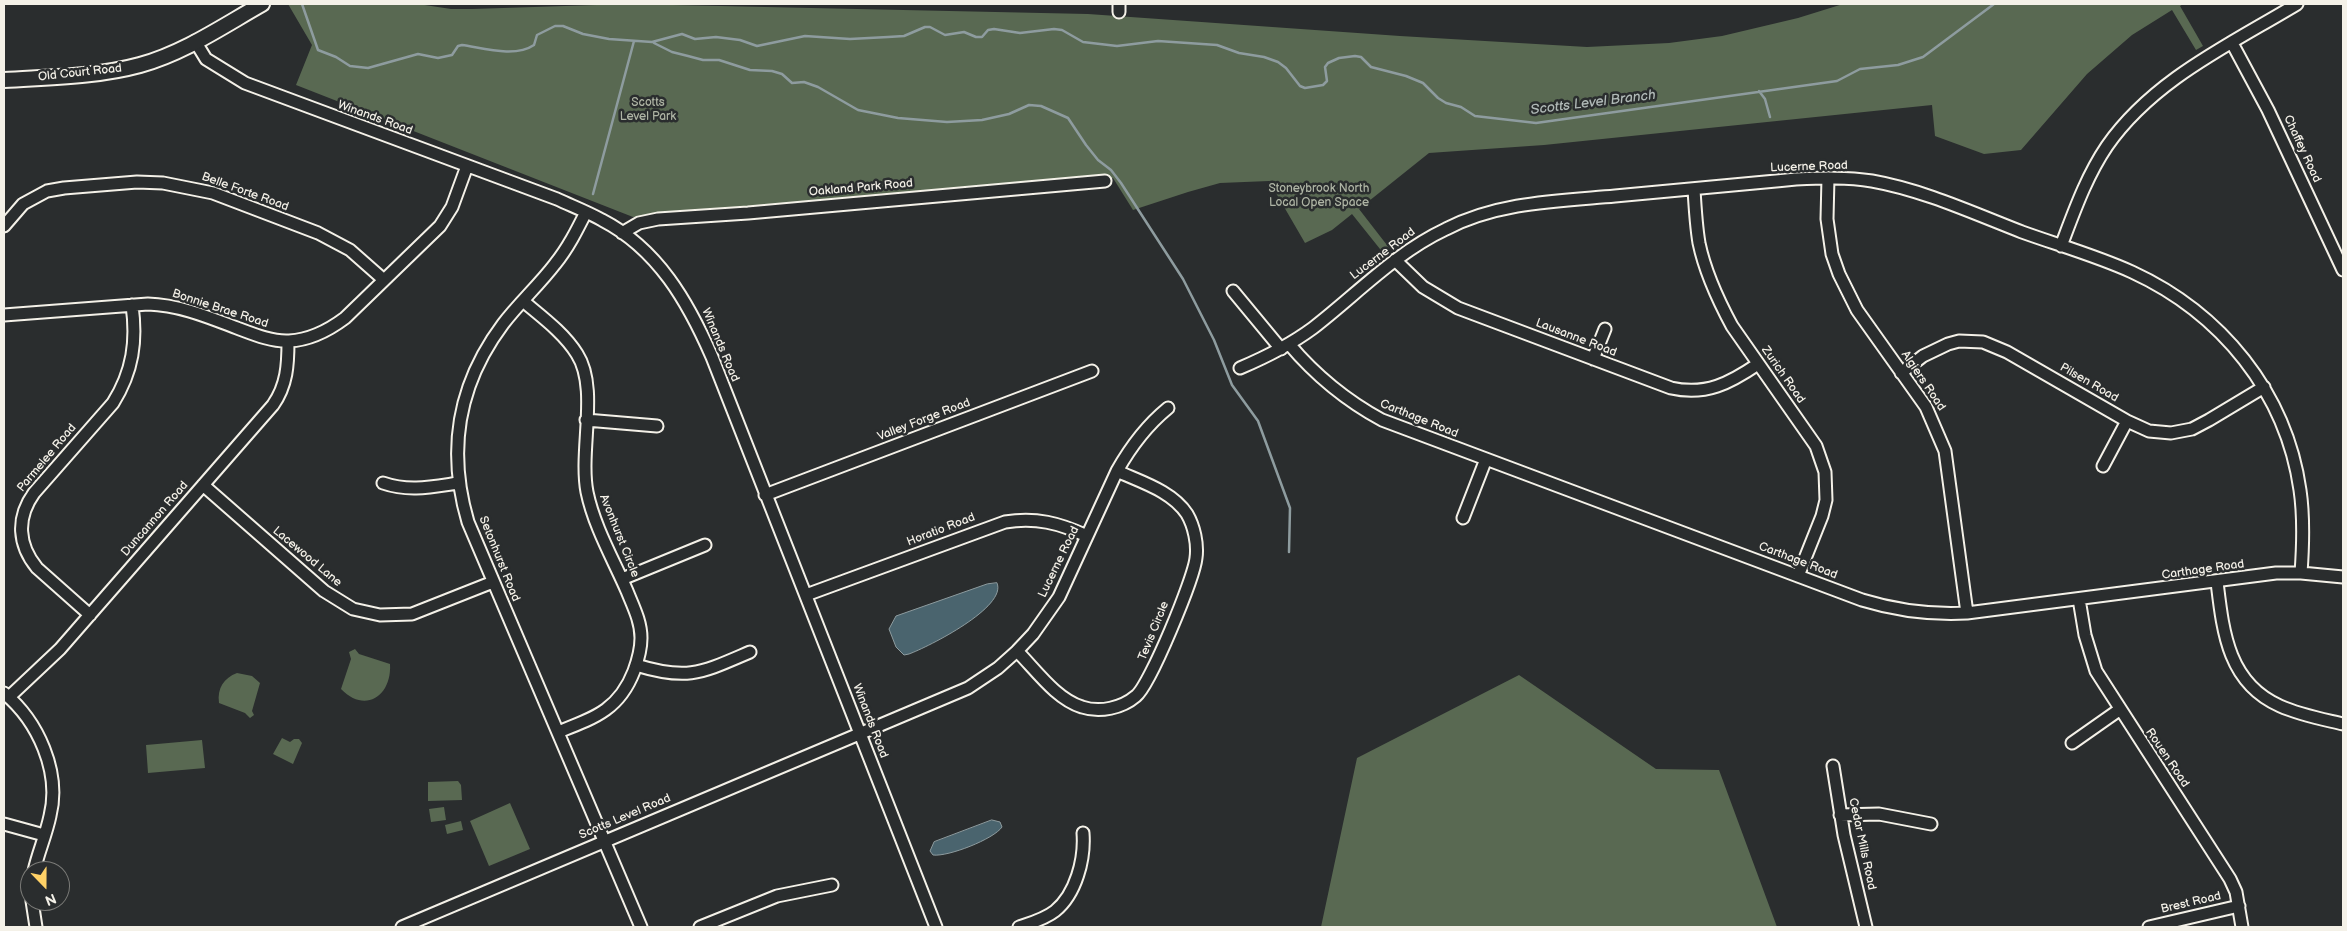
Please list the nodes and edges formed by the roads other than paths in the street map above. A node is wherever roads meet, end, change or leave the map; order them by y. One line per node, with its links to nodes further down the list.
1 (262, 4): 3 (main road, Old Court Road)
2 (2297, 4): 4 (street)
3 (195, 41): 5 (main road, Old Court Road); 6 (street, Winands Road)
4 (2232, 43): 13 (street); 15 (street, Chaffey Road)
5 (4, 80)
6 (467, 166): 10 (street, Winands Road); 16 (street, Bonnie Brae Road)
7 (1828, 178): 9 (street, Lucerne Road); 13 (street, Lucerne Road); 28 (street, Algiers Road)
8 (1105, 181): 12 (street, Oakland Park Road)
9 (1694, 189): 14 (street, Lucerne Road); 25 (street, Zurich Road)
10 (586, 212): 12 (street, Winands Road); 18 (street, Setonhurst Road)
11 (4, 226): 16 (street, Belle Forte Road)
12 (622, 233): 40 (street, Winands Road)
13 (2061, 246): 29 (street, Lucerne Road)
14 (1395, 260): 23 (street, Lucerne Road); 24 (street, Lausanne Road)
15 (2343, 270)
16 (384, 280): 22 (street, Bonnie Brae Road)
17 (1233, 291): 23 (street, Carthage Road)
18 (523, 300): 31 (street, Avonhurst Circle); 38 (street, Setonhurst Road)
19 (132, 305): 20 (street, Bonnie Brae Road); 22 (street, Bonnie Brae Road); 53 (street, Parmelee Road)
20 (4, 315)
21 (1605, 329): 24 (street)
22 (288, 341): 39 (street, Duncannon Road)
23 (1285, 347): 26 (street, Lucerne Road); 34 (street, Carthage Road)
24 (1593, 359): 25 (street, Lausanne Road)
25 (1758, 364): 45 (street, Zurich Road)
26 (1240, 368)
27 (1092, 371): 40 (street, Valley Forge Road)
28 (1901, 373): 32 (street, Pilsen Road); 52 (street, Algiers Road)
29 (2264, 386): 32 (street, Pilsen Road); 44 (street, Lucerne Road)
30 (1168, 408): 36 (street, Lucerne Road)
31 (586, 420): 33 (street); 47 (street, Avonhurst Circle)
32 (2126, 420): 35 (street)
33 (657, 426)
34 (1486, 459): 41 (street); 45 (street, Carthage Road)
35 (2103, 466)
36 (1117, 471): 42 (street, Lucerne Road); 54 (street, Tevis Circle)
37 (383, 483): 38 (street)
38 (458, 483): 48 (street, Setonhurst Road)
39 (203, 485): 48 (street, Lacewood Lane); 53 (street, Duncannon Road)
40 (765, 495): 50 (street, Winands Road)
41 (1463, 518)
42 (1087, 536): 50 (street, Horatio Road); 54 (street, Lucerne Road)
43 (705, 545): 47 (street)
44 (2301, 573): 46 (street, Carthage Road); 49 (street, Carthage Road)
45 (1798, 576): 52 (street, Carthage Road)
46 (2343, 577)
47 (622, 580): 56 (street, Avonhurst Circle)
48 (493, 582): 60 (street, Setonhurst Road)
49 (2217, 582): 51 (street, Carthage Road); 59 (street)
50 (806, 595): 61 (street, Winands Road)
51 (2079, 599): 52 (street, Carthage Road); 58 (street, Rouen Road)
52 (1967, 613)
53 (90, 615): 57 (street, Duncannon Road)
54 (1017, 651): 61 (street, Lucerne Road)
55 (750, 652): 56 (street)
56 (636, 665): 60 (street, Avonhurst Circle)
57 (6, 695): 68 (street)
58 (2119, 710): 62 (street); 72 (street, Rouen Road)
59 (2343, 724)
60 (558, 732): 69 (street, Setonhurst Road)
61 (859, 732): 69 (street, Scotts Level Road); 78 (street, Winands Road)
62 (2072, 743)
63 (1834, 766): 64 (street, Cedar Mills Road)
64 (1840, 815): 66 (street); 80 (street, Cedar Mills Road)
65 (4, 824): 68 (street)
66 (1931, 824)
67 (1083, 833): 79 (street)
68 (44, 835): 70 (street)
69 (604, 841): 75 (street, Scotts Level Road); 76 (street, Setonhurst Road)
70 (37, 861)
71 (832, 885): 77 (street)
72 (2239, 906): 81 (street, Brest Road); 82 (street, Rouen Road)
73 (34, 911): 74 (street)
74 (36, 927)
75 (402, 927)
76 (641, 927)
77 (700, 927)
78 (936, 927)
79 (1020, 927)
80 (1866, 927)
81 (2149, 927)
82 (2242, 927)

